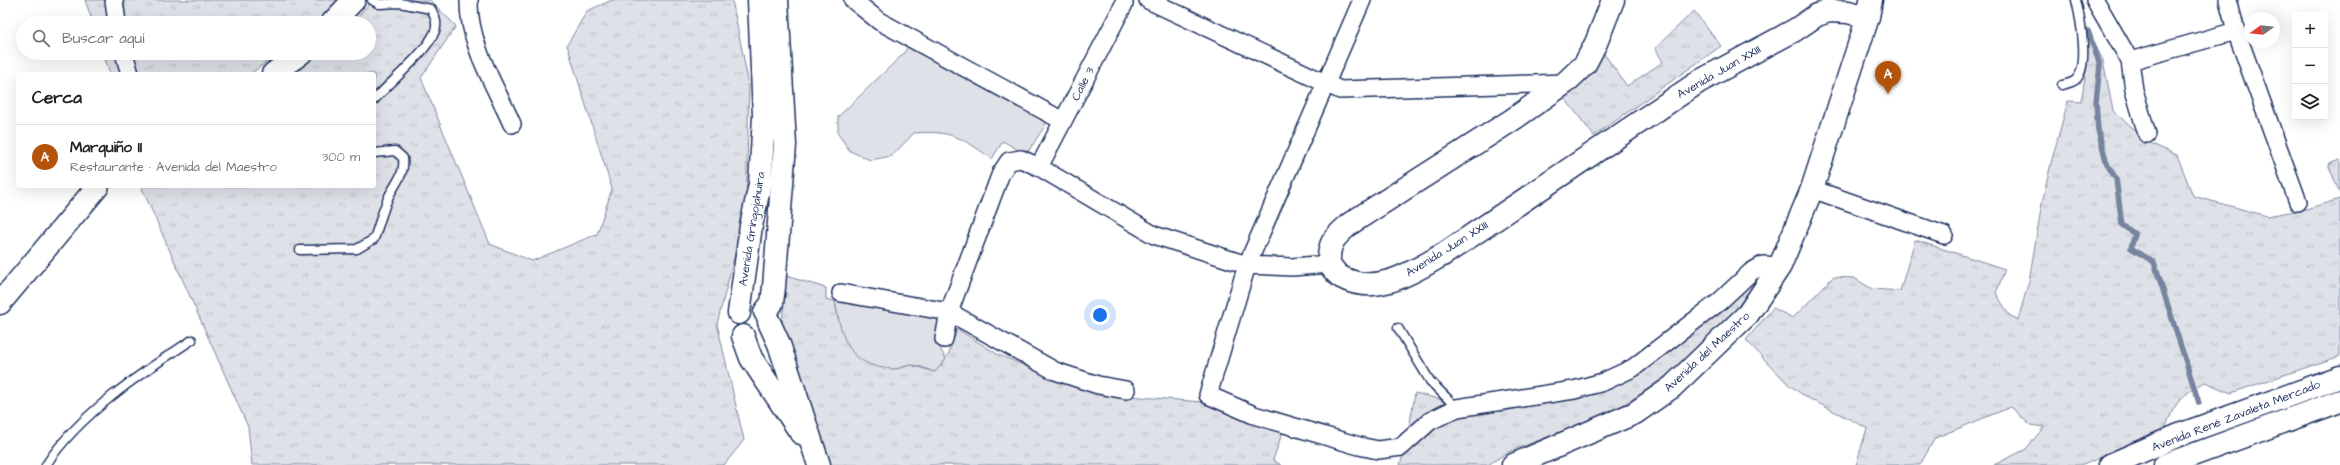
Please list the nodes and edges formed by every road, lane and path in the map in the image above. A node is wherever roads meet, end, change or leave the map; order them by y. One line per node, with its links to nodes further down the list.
1 (114, 0): 16 (street)
2 (354, 0): 17 (main road)
3 (372, 0): 27 (lane)
4 (469, 0): 29 (street)
5 (759, 0): 44 (main road, Avenida Gringojahuira)
6 (777, 0): 45 (main road, Avenida Gringojahuira)
7 (854, 0): 28 (street)
8 (1124, 0): 28 (street, Calle 3)
9 (1148, 0): 25 (street)
10 (1362, 0): 25 (street)
11 (1613, 0): 24 (main road)
12 (2076, 0): 26 (lane)
13 (2095, 0): 21 (street)
14 (2228, 0): 18 (street)
15 (1870, 8): 34 (main road, Avenida del Maestro); 38 (main road, Avenida Juan XXIII)
16 (116, 16)
17 (339, 16)
18 (2236, 31): 21 (street); 35 (street)
19 (126, 60): 22 (street)
20 (292, 60): 23 (main road)
21 (2130, 61): 30 (street)
22 (129, 72)
23 (276, 72)
24 (1565, 83): 25 (street); 38 (main road)
25 (1325, 84): 39 (street)
26 (2062, 86)
27 (376, 98)
28 (1064, 121): 32 (street, Calle 3)
29 (512, 124)
30 (2147, 134)
31 (376, 152): 37 (lane)
32 (1039, 167): 39 (street); 43 (street)
33 (96, 188): 42 (main road)
34 (1812, 189): 36 (street); 40 (main road, Avenida del Maestro)
35 (2298, 202)
36 (1944, 236)
37 (300, 250)
38 (1329, 264): 39 (street)
39 (1247, 265): 53 (street)
40 (1780, 266): 53 (street); 56 (main road, Avenida del Maestro)
41 (841, 293): 43 (street)
42 (0, 303)
43 (949, 312): 48 (street); 51 (street)
44 (739, 313): 45 (main road); 47 (main road)
45 (767, 317): 47 (main road); 54 (main road)
46 (1398, 328): 53 (lane)
47 (743, 336): 54 (main road)
48 (944, 339)
49 (192, 340): 55 (lane)
50 (2340, 377): 57 (main road, Avenida René Zavaleta Mercado)
51 (1126, 390)
52 (2340, 401): 58 (main road, Avenida René Zavaleta Mercado)
53 (1457, 408)
54 (818, 461)
55 (46, 465)
56 (1513, 465)
57 (2110, 465)
58 (2165, 465)

